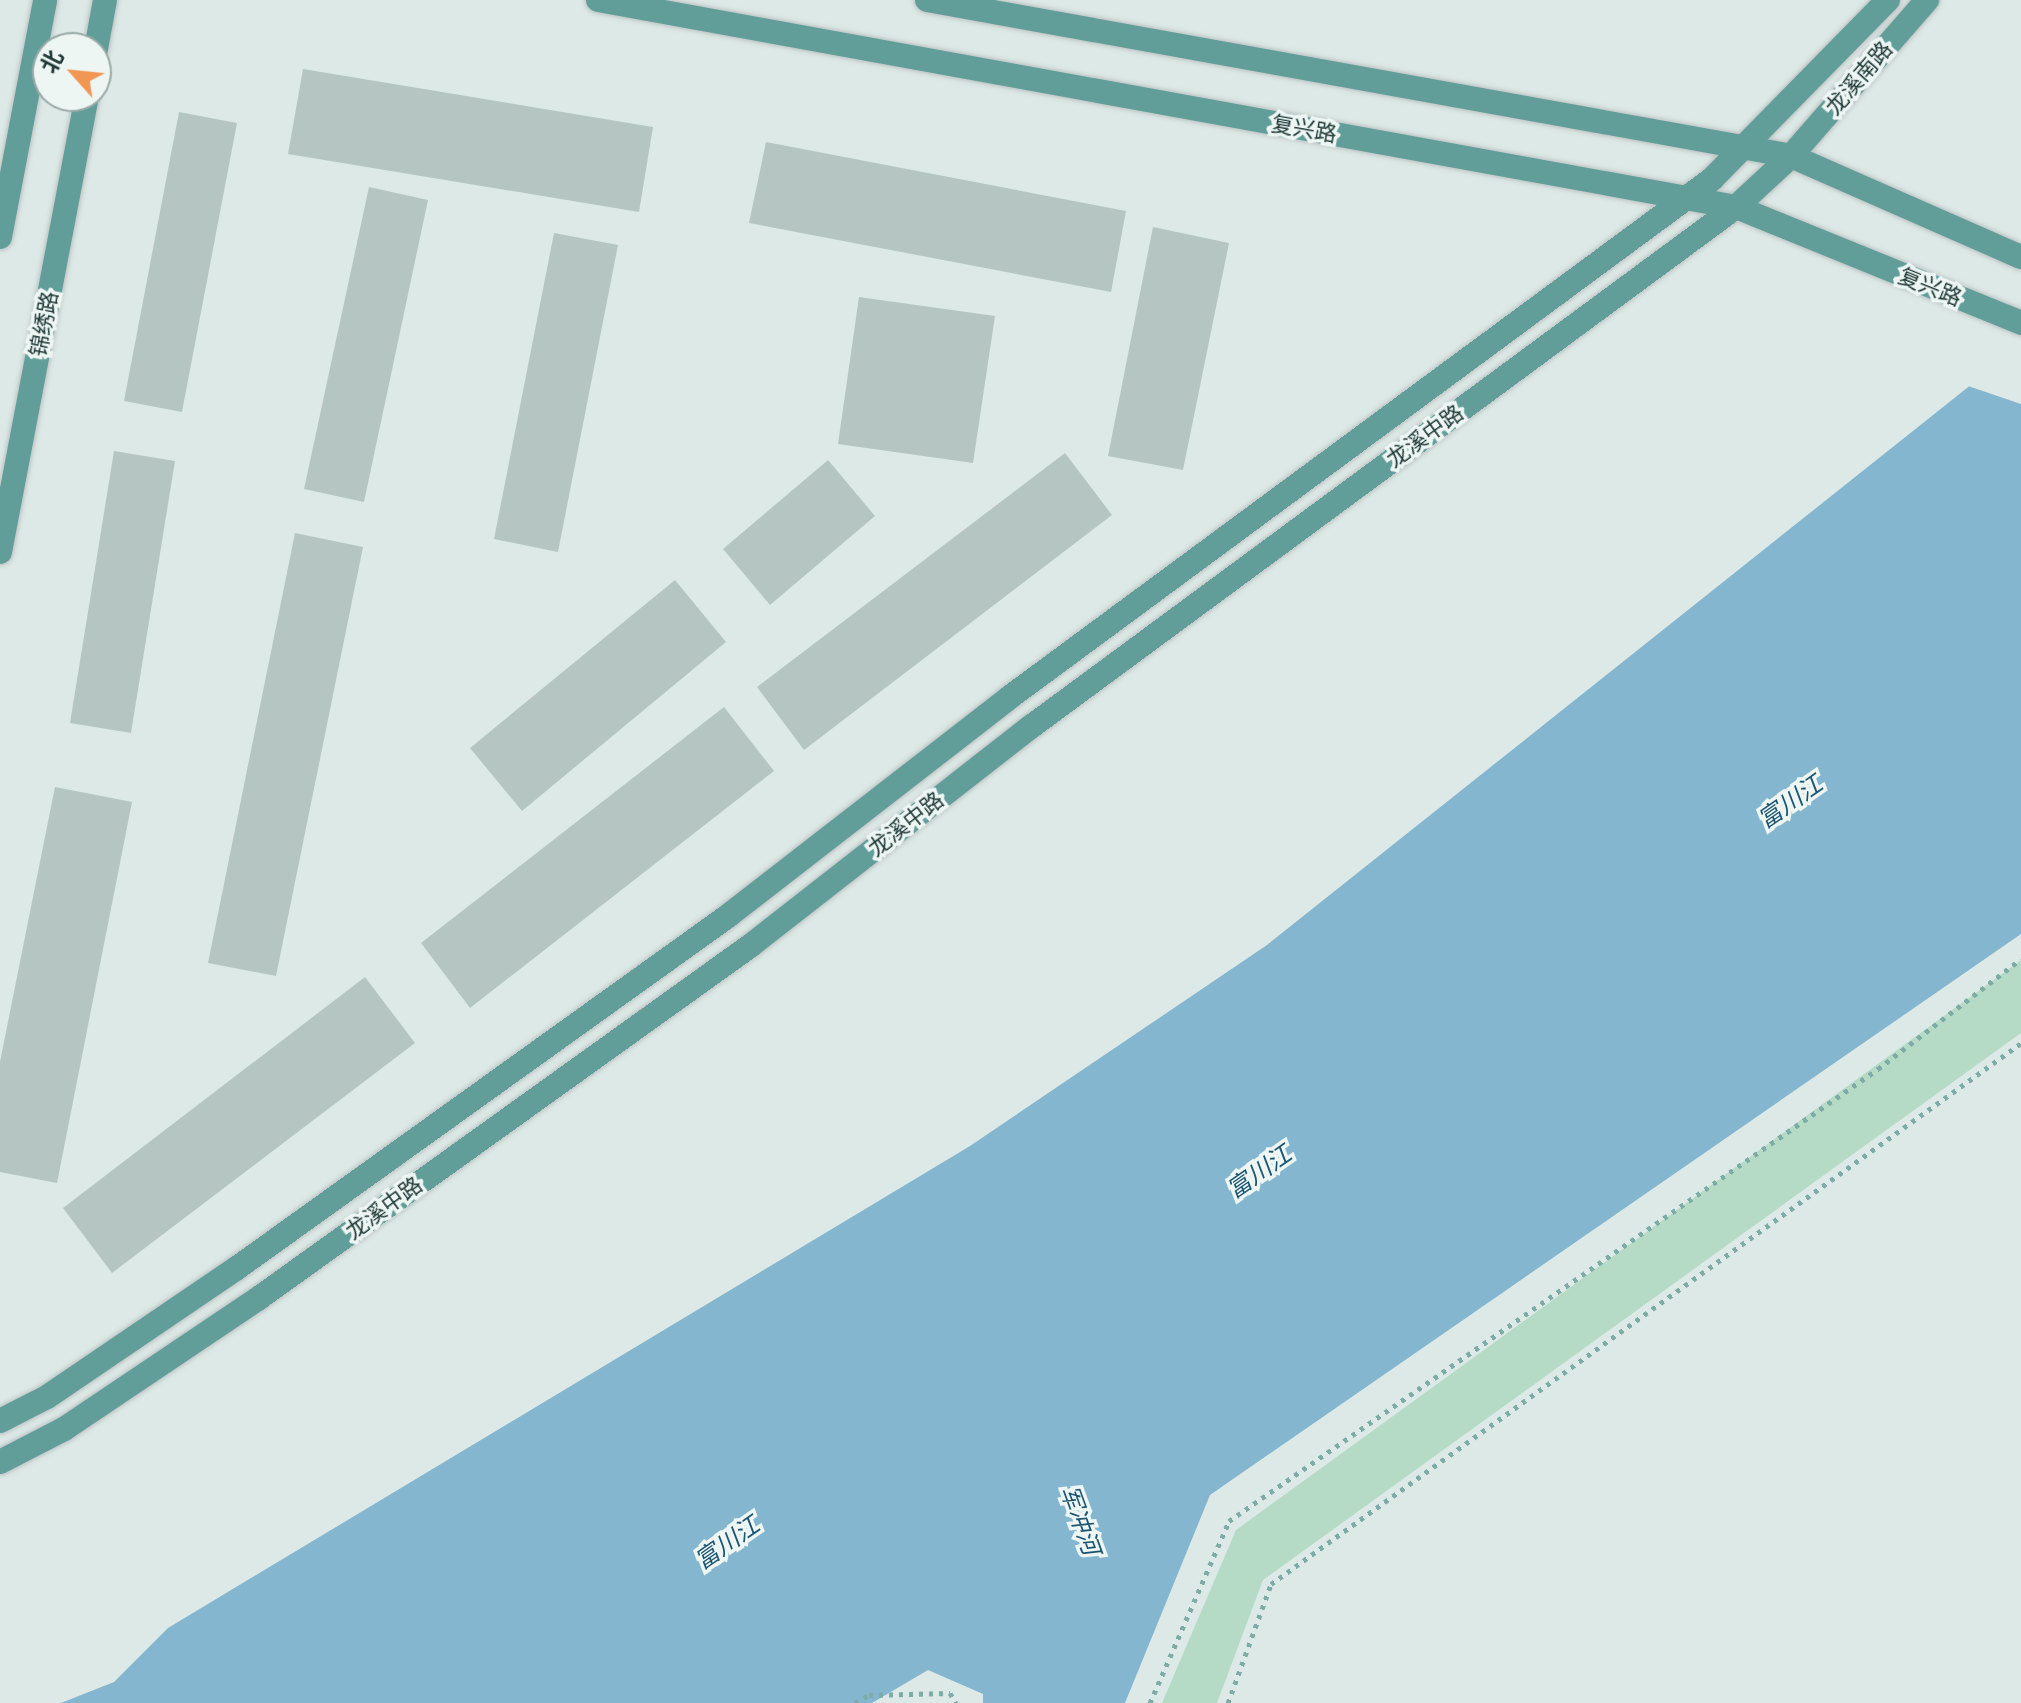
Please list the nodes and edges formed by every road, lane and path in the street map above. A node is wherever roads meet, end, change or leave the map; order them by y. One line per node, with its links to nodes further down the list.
1 (45, 0): 13 (main road)
2 (105, 0): 7 (main road)
3 (598, 0): 11 (main road, 复兴路)
4 (927, 0): 9 (main road)
5 (1888, 0): 9 (main road, 龙溪南路)
6 (1927, 0): 10 (main road, 龙溪南路)
7 (99, 32)
8 (84, 112): 16 (main road, 锦绣路)
9 (1746, 147): 10 (main road); 11 (main road, 龙溪中路)
10 (1791, 156): 12 (main road, 龙溪中路); 14 (main road)
11 (1686, 198): 12 (main road, 复兴路); 19 (main road, 龙溪中路)
12 (1736, 207): 15 (main road, 复兴路); 20 (main road, 龙溪中路)
13 (0, 237)
14 (2021, 257)
15 (2021, 323)
16 (0, 552)
17 (2021, 959): 23 (path)
18 (2021, 1043): 24 (path)
19 (0, 1421)
20 (0, 1462)
21 (855, 1703): 22 (path)
22 (956, 1703)
23 (1150, 1703)
24 (1228, 1703)

